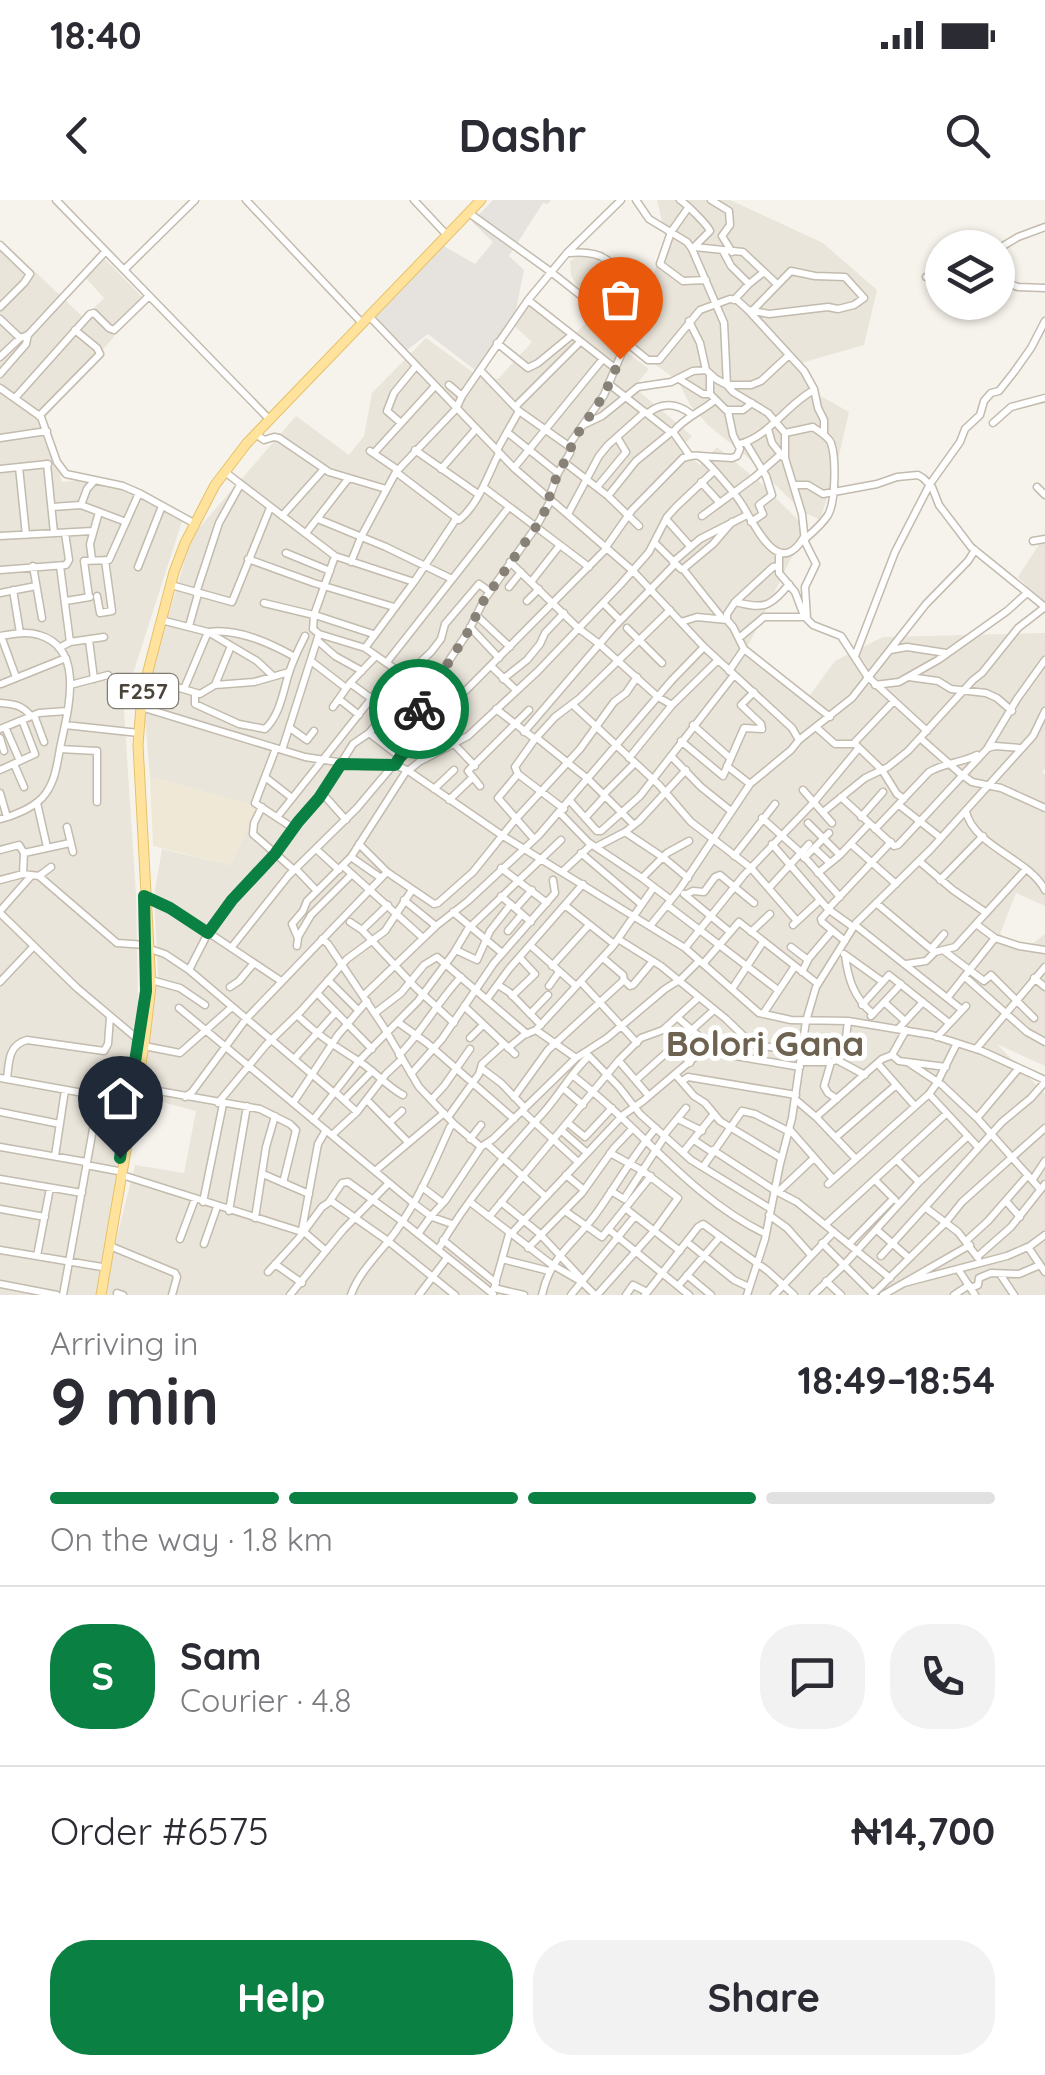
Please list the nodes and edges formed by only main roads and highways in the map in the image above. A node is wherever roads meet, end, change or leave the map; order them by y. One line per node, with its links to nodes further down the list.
1 (478, 200): 2 (main road, F257); 2 (main road, F257)
2 (364, 320): 3 (main road, F257)
3 (268, 416): 4 (main road, F257); 4 (main road, F257)
4 (137, 732): 5 (main road, F257)
5 (148, 947): 6 (main road, F257); 6 (main road, F257)
6 (142, 1043): 7 (main road, F257); 7 (main road, F257)
7 (132, 1102): 8 (main road, F257)
8 (120, 1173): 9 (main road, F257); 9 (main road, F257)
9 (99, 1295)

